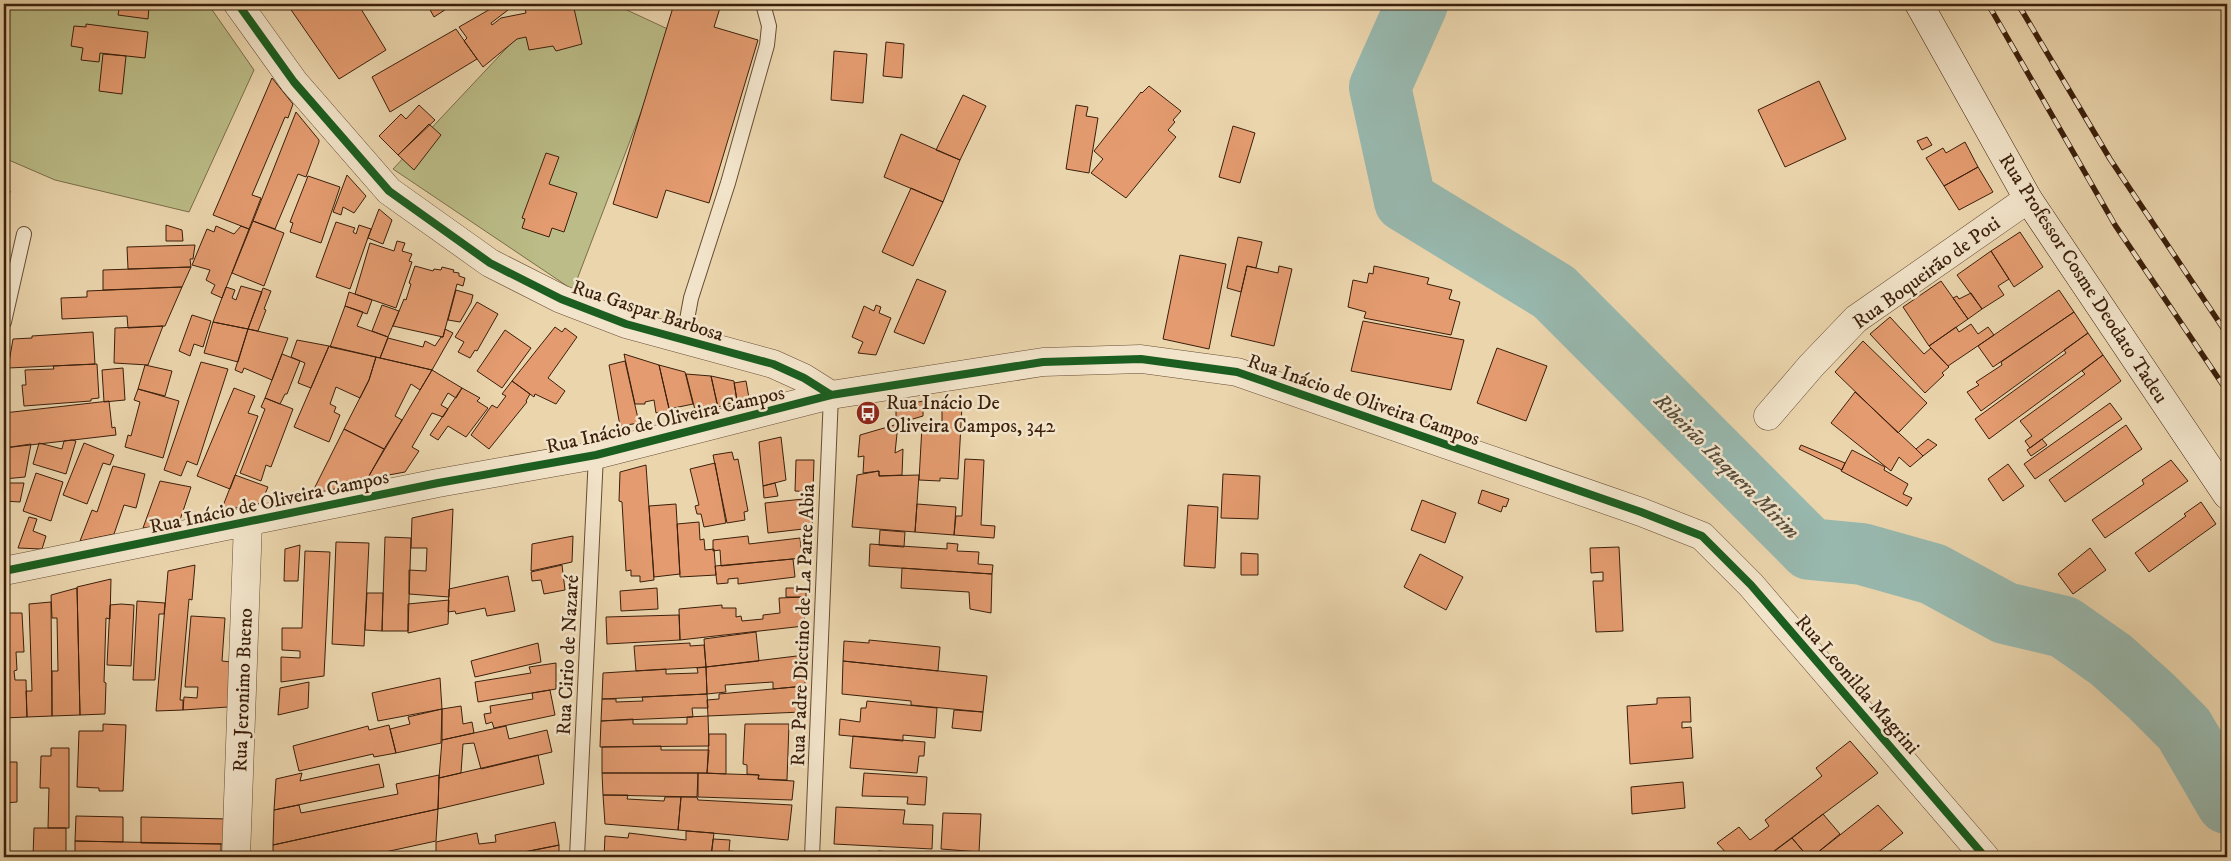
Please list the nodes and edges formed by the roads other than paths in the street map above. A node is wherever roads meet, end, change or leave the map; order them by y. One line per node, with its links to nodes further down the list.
1 (238, 4): 7 (street, Rua Gaspar Barbosa)
2 (763, 4): 7 (lane)
3 (1919, 4): 4 (street, Rua Professor Cosme Deodato Tadeu)
4 (2028, 199): 9 (street, Rua Boqueirão de Poti); 11 (street, Rua Professor Cosme Deodato Tadeu)
5 (24, 234): 6 (lane)
6 (4, 322)
7 (683, 341): 8 (street, Rua Gaspar Barbosa)
8 (831, 395): 10 (street, Rua Inácio de Oliveira Campos); 13 (street, Rua Inácio de Oliveira Campos); 18 (lane, Rua Padre Dictino de La Parte Abia)
9 (1768, 416)
10 (596, 456): 12 (street, Rua Inácio de Oliveira Campos); 17 (lane, Rua Cirio de Nazaré)
11 (2227, 495)
12 (248, 522): 14 (street, Rua Inácio de Oliveira Campos); 16 (street, Rua Jeronimo Bueno)
13 (1702, 536): 15 (street, Rua Leonilda Magrini)
14 (4, 571)
15 (1978, 855)
16 (236, 857)
17 (577, 857)
18 (812, 857)

